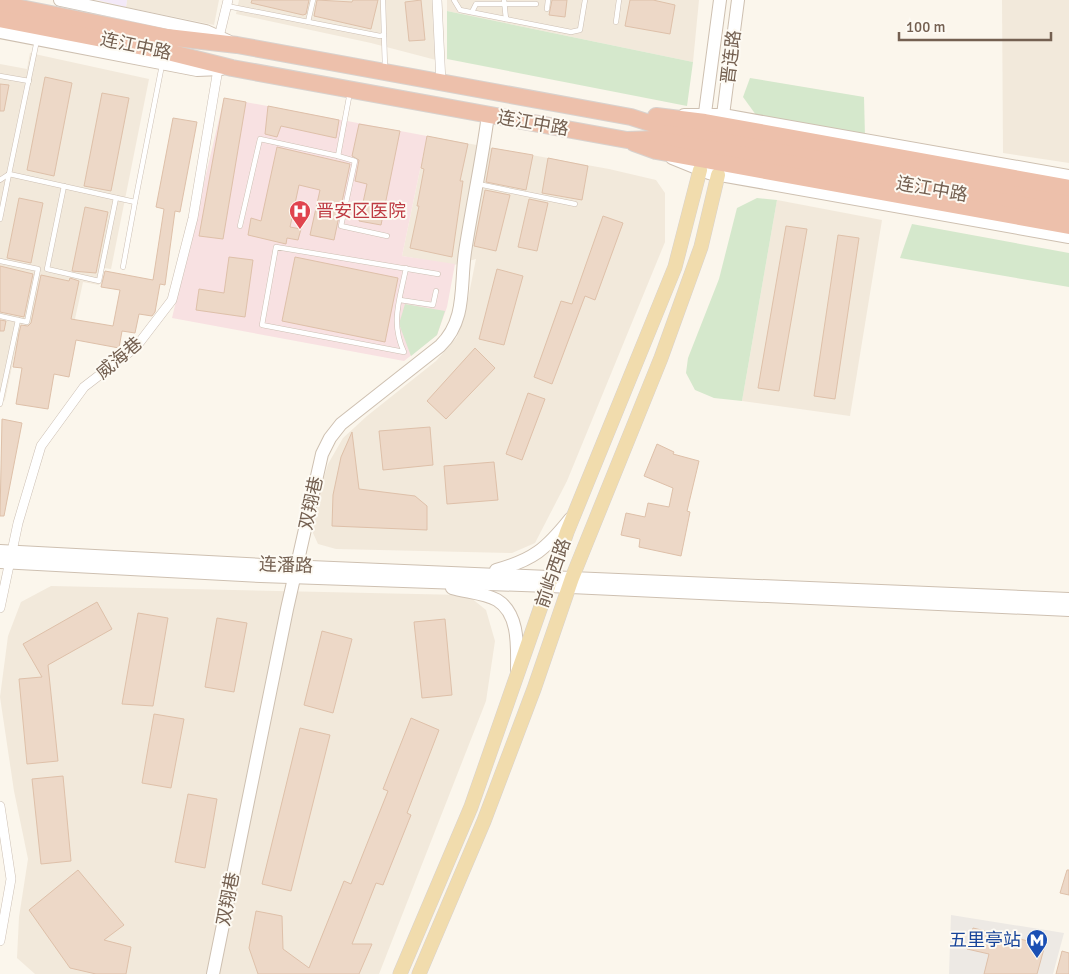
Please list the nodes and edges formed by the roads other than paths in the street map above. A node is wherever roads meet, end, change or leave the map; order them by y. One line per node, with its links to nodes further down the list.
1 (313, 0): 19 (lane)
2 (383, 0): 22 (lane)
3 (437, 0): 31 (street)
4 (454, 0): 16 (lane)
5 (548, 0): 15 (lane)
6 (585, 0): 18 (lane)
7 (619, 0): 20 (lane)
8 (720, 0): 36 (main road, 晋连路)
9 (738, 0): 34 (main road, 晋连路)
10 (67, 1): 23 (main road)
11 (504, 2): 14 (lane); 16 (lane); 18 (lane)
12 (227, 3): 19 (lane); 23 (street)
13 (0, 4): 26 (highway, 连江中路)
14 (536, 4)
15 (547, 10)
16 (472, 12): 18 (lane)
17 (0, 19): 26 (highway, 连江中路)
18 (506, 19)
19 (308, 22): 22 (lane)
20 (616, 22)
21 (0, 32): 24 (main road)
22 (384, 35): 28 (lane)
23 (219, 37): 25 (main road)
24 (38, 39): 26 (main road); 30 (lane)
25 (237, 45): 26 (highway, 连江中路); 28 (highway, 连江中路)
26 (164, 50): 27 (highway, 连江中路); 51 (lane)
27 (225, 69): 32 (highway, 连江中路); 69 (street, 威海巷)
28 (385, 72): 31 (highway, 连江中路)
29 (0, 76): 30 (lane)
30 (29, 81): 42 (lane)
31 (441, 83): 35 (highway, 连江中路)
32 (350, 89): 33 (highway, 连江中路); 40 (lane)
33 (488, 115): 37 (highway, 连江中路); 46 (main road, 双翔巷)
34 (723, 115): 36 (main road); 44 (main road)
35 (631, 117): 36 (highway); 38 (highway, 连江中路)
36 (705, 118): 48 (highway)
37 (627, 140): 38 (highway, 连江中路); 39 (highway)
38 (721, 145): 50 (highway, 连江中路); 53 (highway, 连江中路)
39 (656, 151): 41 (main road); 56 (highway)
40 (338, 156): 55 (lane); 57 (lane)
41 (700, 170): 43 (main road); 68 (main road, 前屿西路)
42 (10, 174): 45 (lane); 47 (lane); 54 (lane)
43 (718, 175): 58 (main road); 74 (main road, 前屿西路)
44 (1069, 176)
45 (0, 180)
46 (478, 184): 52 (lane); 70 (main road, 双翔巷)
47 (64, 186): 49 (lane); 49 (lane)
48 (1069, 188)
49 (116, 198): 51 (lane)
50 (1069, 200)
51 (135, 202): 60 (lane)
52 (575, 204)
53 (1069, 214)
54 (0, 219)
55 (240, 226)
56 (1069, 226)
57 (387, 236)
58 (1069, 237)
59 (0, 261): 66 (lane)
60 (123, 267)
61 (406, 268): 62 (lane); 64 (lane); 64 (lane)
62 (438, 274)
63 (436, 291): 64 (lane)
64 (400, 300)
65 (0, 316): 66 (lane)
66 (18, 320): 67 (lane)
67 (0, 404)
68 (574, 513): 71 (main road); 72 (main road, 前屿西路)
69 (6, 557): 70 (main road, 连潘路); 76 (street, 威海巷)
70 (295, 572): 71 (main road, 连潘路); 73 (main road, 连潘路); 82 (main road, 双翔巷)
71 (487, 573): 72 (main road, 连潘路)
72 (550, 581): 73 (main road, 连潘路); 74 (main road, 连潘路); 78 (main road, 前屿西路)
73 (425, 582): 78 (main road)
74 (571, 582): 75 (main road); 77 (main road); 83 (main road, 前屿西路)
75 (1069, 599)
76 (0, 608)
77 (1069, 610)
78 (517, 677): 81 (main road, 前屿西路)
79 (1, 813): 80 (street)
80 (0, 941)
81 (401, 971)
82 (213, 974)
83 (419, 974)

